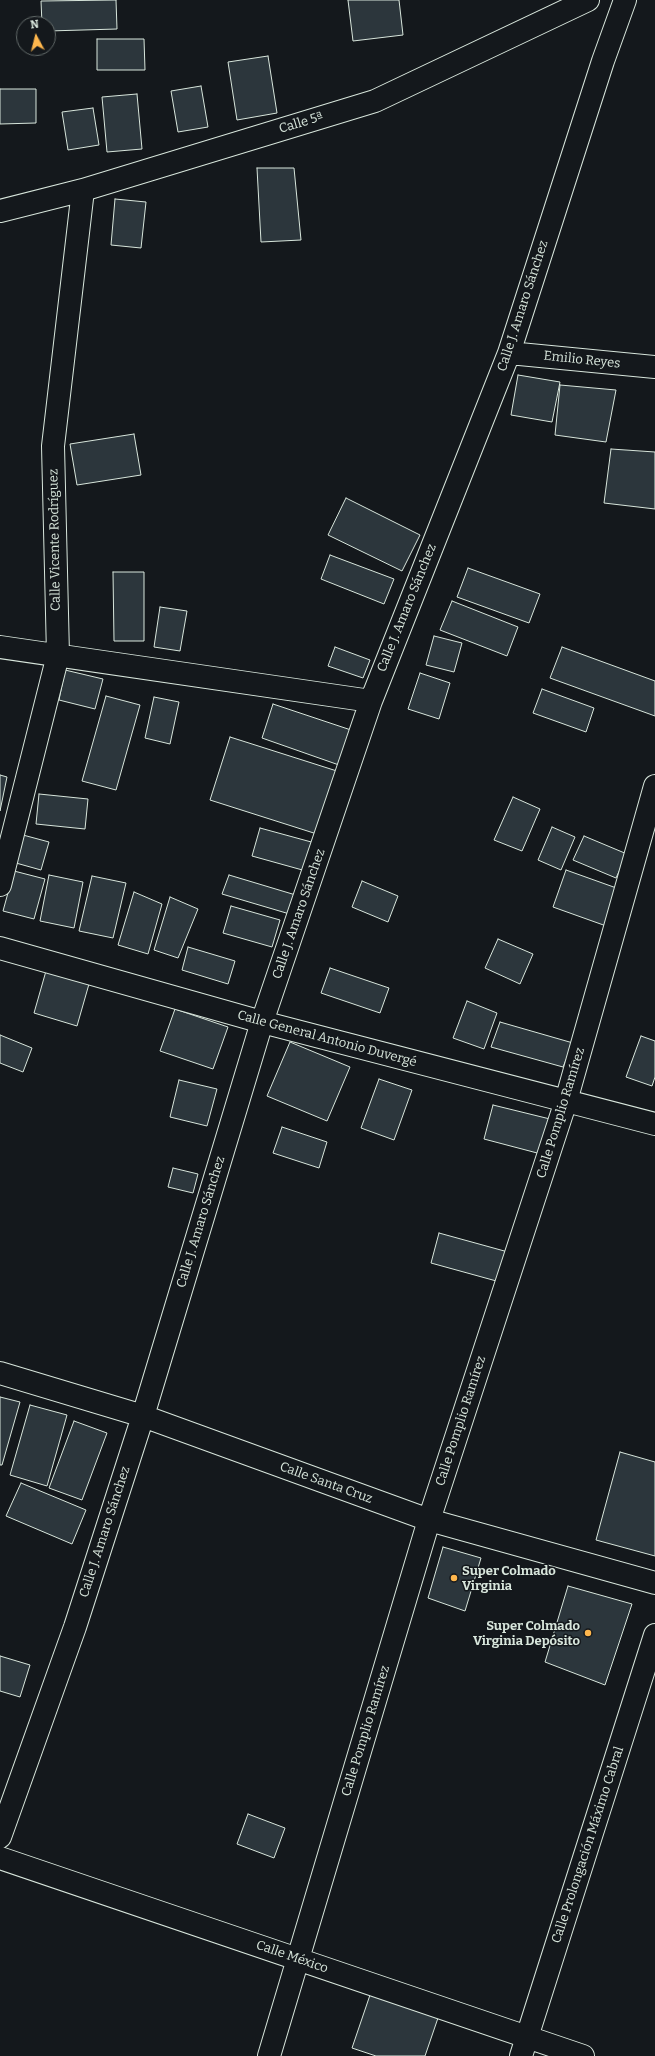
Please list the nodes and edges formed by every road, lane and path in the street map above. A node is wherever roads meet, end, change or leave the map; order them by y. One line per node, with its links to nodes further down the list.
1 (588, 0): 3 (street, Calle 5ª)
2 (625, 0): 5 (street, Calle J. Amaro Sánchez)
3 (83, 190): 4 (street, Calle 5ª); 8 (street, Calle Vicente Rodríguez)
4 (0, 211)
5 (509, 353): 6 (street, Emilio Reyes); 9 (street, Calle J. Amaro Sánchez)
6 (655, 367)
7 (0, 647): 8 (street)
8 (58, 655): 9 (street); 11 (street, Calle Vicente Rodríguez)
9 (371, 701): 13 (street, Calle J. Amaro Sánchez)
10 (655, 786): 14 (street, Calle Pomplio Ramírez)
11 (0, 885)
12 (0, 948): 13 (street, Calle General Antonio Duvergé)
13 (262, 1022): 14 (street, Calle General Antonio Duvergé); 17 (street, Calle J. Amaro Sánchez)
14 (566, 1102): 15 (street, Calle General Antonio Duvergé); 18 (street, Calle Pomplio Ramírez)
15 (655, 1124)
16 (0, 1373): 17 (street, Calle Santa Cruz)
17 (143, 1416): 18 (street, Calle Santa Cruz); 21 (street, Calle J. Amaro Sánchez)
18 (429, 1520): 19 (street, Calle Santa Cruz); 23 (street, Calle Pomplio Ramírez)
19 (655, 1583)
20 (655, 1635): 24 (street, Calle Prolongación Máximo Cabral)
21 (0, 1837)
22 (0, 1858): 23 (street, Calle México)
23 (298, 1959): 24 (street, Calle México); 25 (street, Calle Pomplio Ramírez)
24 (524, 2046): 26 (street, Calle México)
25 (269, 2056)
26 (583, 2056)

